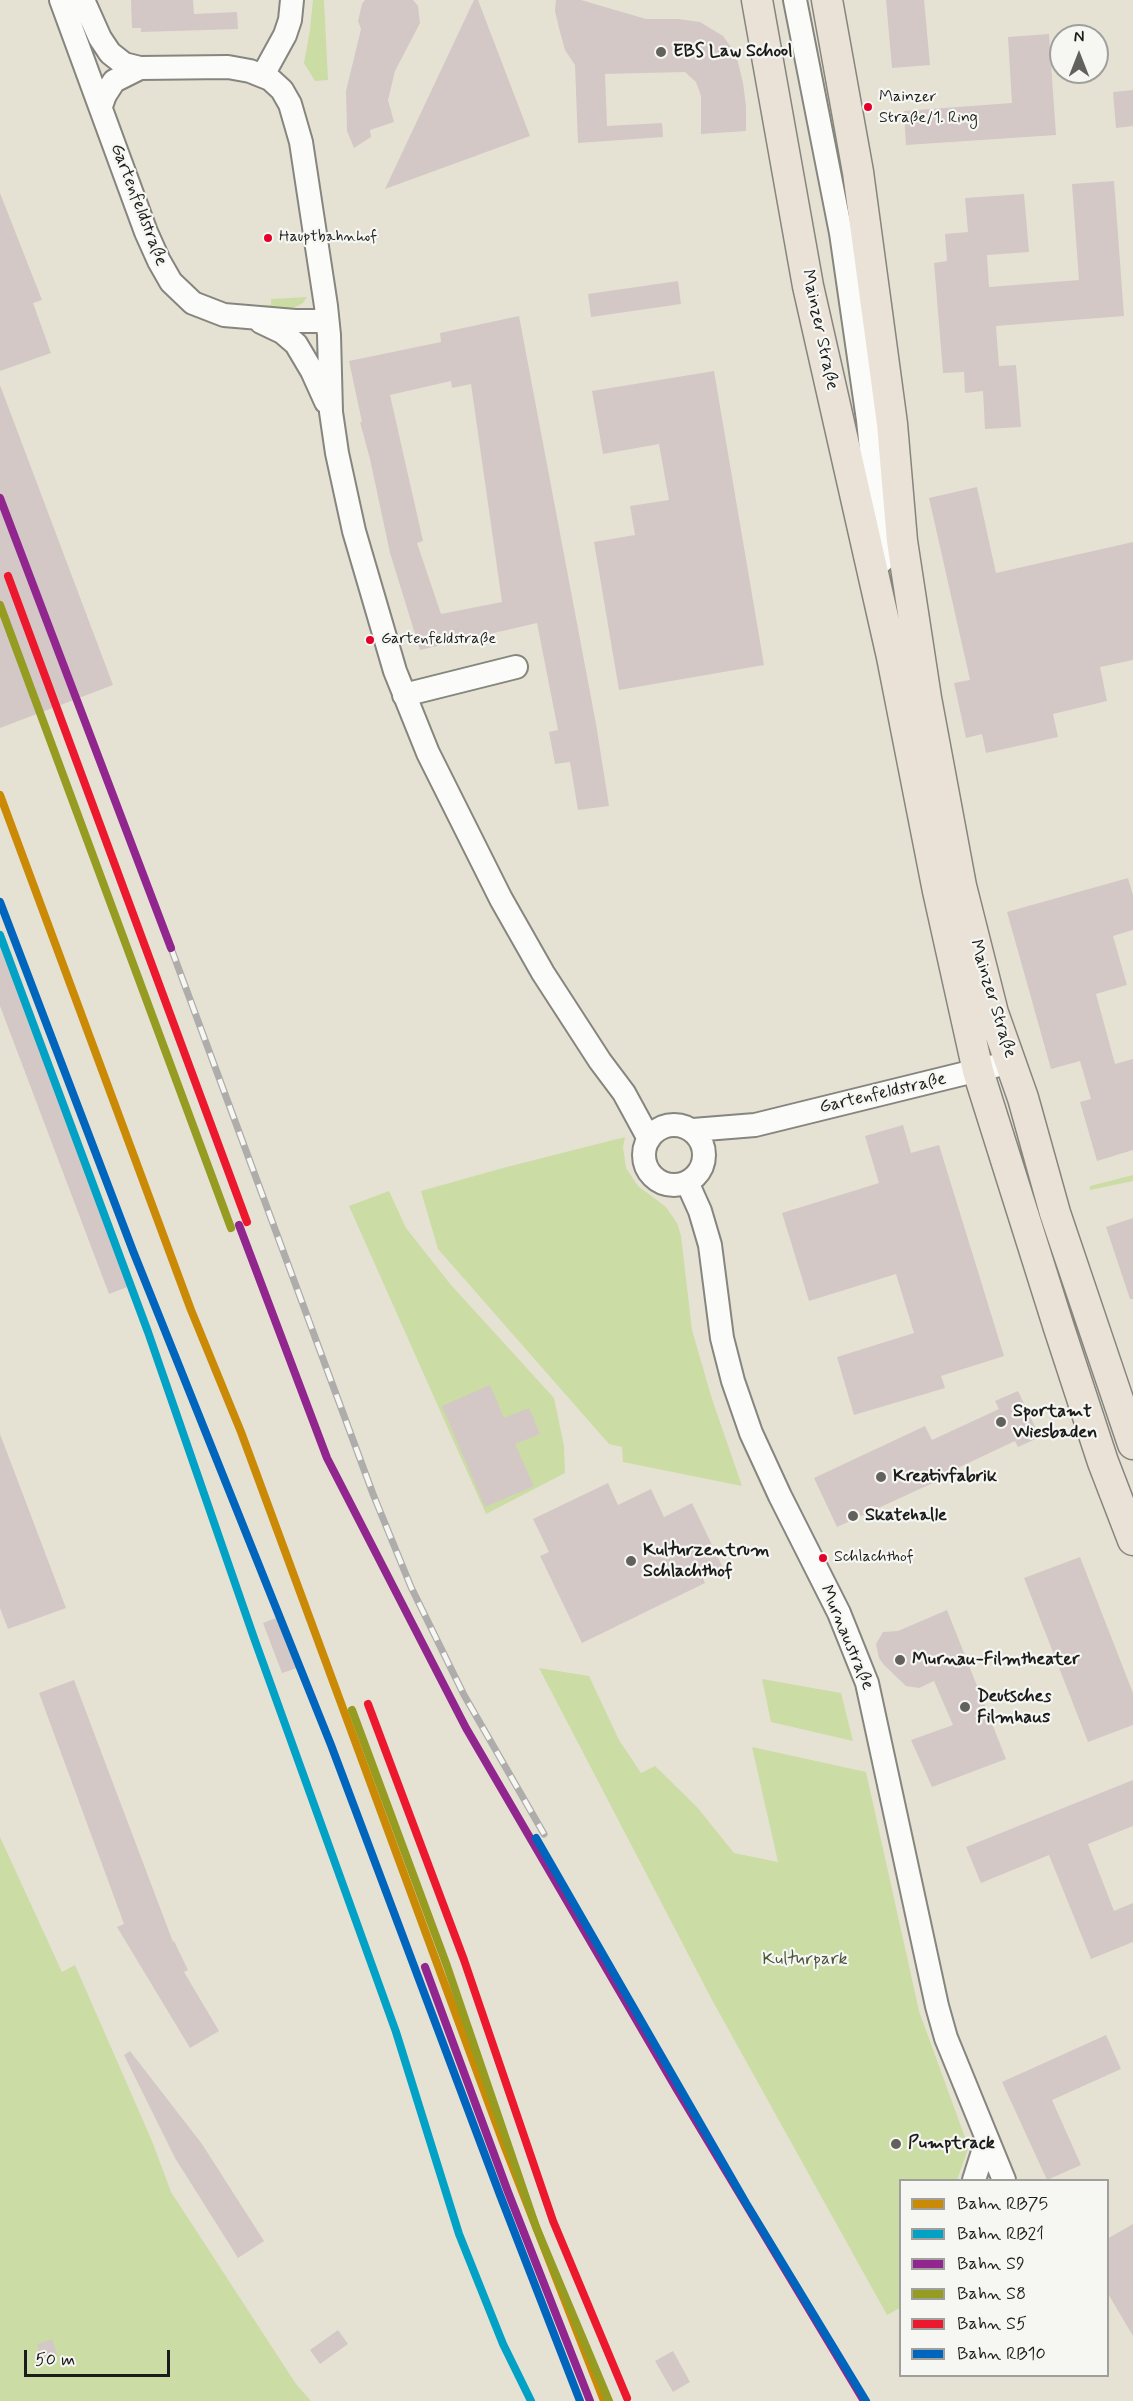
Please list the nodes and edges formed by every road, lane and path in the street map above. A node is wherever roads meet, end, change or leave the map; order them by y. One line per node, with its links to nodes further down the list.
1 (61, 0): 9 (street, Gartenfeldstraße)
2 (83, 0): 7 (street)
3 (292, 0): 8 (street)
4 (758, 0): 15 (main road, Mainzer Straße)
5 (795, 0): 13 (street, Mainzer Straße)
6 (826, 0): 14 (main road, Mainzer Straße)
7 (140, 68): 8 (street); 9 (street)
8 (263, 75): 11 (street, Gartenfeldstraße)
9 (101, 106): 10 (street, Gartenfeldstraße)
10 (253, 319): 11 (street, Gartenfeldstraße); 12 (street, Gartenfeldstraße)
11 (327, 321): 12 (street, Gartenfeldstraße)
12 (330, 412): 17 (street, Gartenfeldstraße)
13 (868, 420): 14 (street, Mainzer Straße); 15 (street, Mainzer Straße)
14 (902, 541): 18 (main road, Mainzer Straße)
15 (892, 657): 19 (main road, Mainzer Straße)
16 (516, 667): 17 (street)
17 (404, 695): 20 (street, Gartenfeldstraße)
18 (1011, 1062): 19 (street, Gartenfeldstraße); 27 (main road, Mainzer Straße)
19 (978, 1071): 22 (street, Gartenfeldstraße); 28 (main road, Mainzer Straße)
20 (624, 1092): 21 (street, Gartenfeldstraße); 24 (street, Gartenfeldstraße)
21 (670, 1125): 23 (street); 24 (street)
22 (755, 1125): 23 (street, Gartenfeldstraße); 25 (street, Gartenfeldstraße)
23 (693, 1130): 25 (street)
24 (649, 1138): 26 (street)
25 (705, 1156): 26 (street)
26 (687, 1182): 30 (street, Murnaustraße)
27 (1129, 1432)
28 (1124, 1490): 29 (main road, Mainzer Straße)
29 (1133, 1540)
30 (987, 2139): 31 (street); 32 (street, Murnaustraße)
31 (975, 2179)
32 (1003, 2179)

